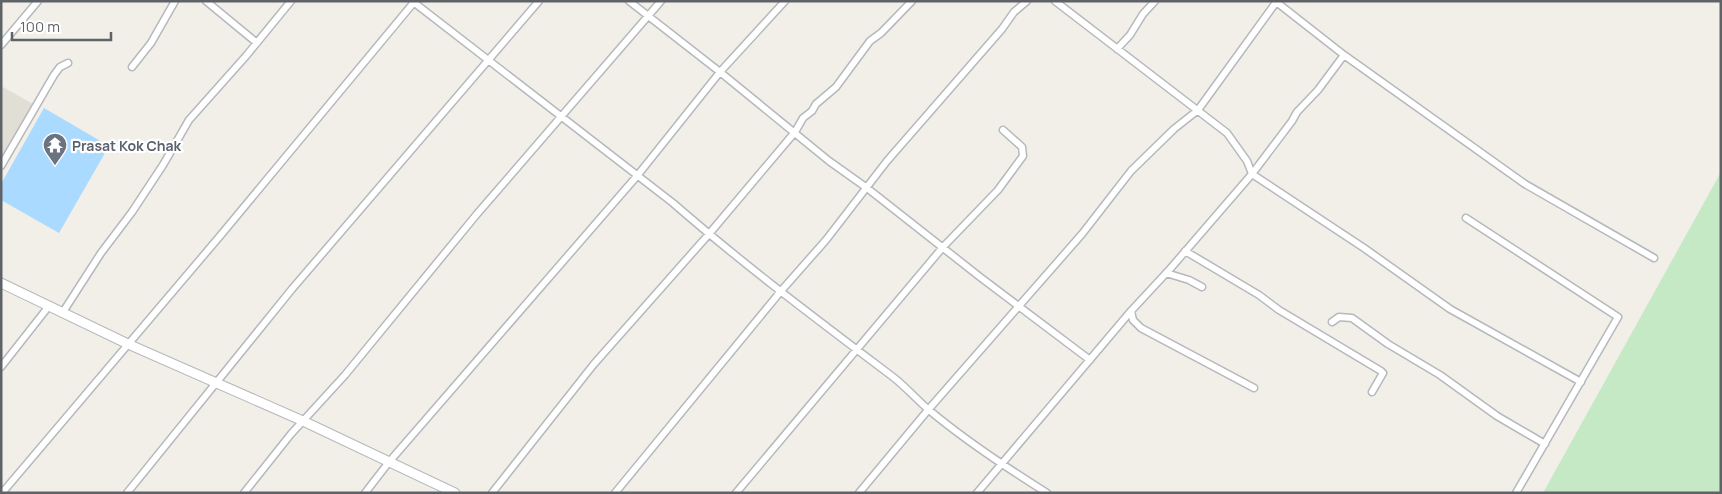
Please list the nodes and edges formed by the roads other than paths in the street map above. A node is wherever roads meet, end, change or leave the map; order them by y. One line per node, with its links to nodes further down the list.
1 (38, 1): 17 (street)
2 (175, 1): 22 (street)
3 (206, 1): 16 (street)
4 (291, 1): 16 (street)
5 (539, 1): 20 (street)
6 (629, 1): 15 (street)
7 (660, 1): 15 (street)
8 (785, 1): 23 (street)
9 (912, 1): 27 (street)
10 (1027, 1): 31 (street)
11 (1055, 1): 18 (street)
12 (1155, 1): 18 (street)
13 (413, 2): 20 (street); 46 (street)
14 (1276, 2): 19 (street); 24 (street)
15 (647, 17): 23 (street); 25 (street)
16 (257, 43): 44 (street)
17 (1, 45)
18 (1117, 49): 24 (street)
19 (1344, 55): 29 (street); 36 (street)
20 (488, 60): 25 (street); 51 (street)
21 (68, 62): 28 (street)
22 (132, 67)
23 (720, 72): 27 (street); 30 (street)
24 (1198, 110): 29 (street); 42 (street)
25 (561, 117): 30 (street); 55 (street)
26 (1002, 130): 34 (street)
27 (795, 132): 31 (street); 33 (street)
28 (1, 166)
29 (1252, 174): 35 (street); 50 (street)
30 (637, 176): 33 (street); 57 (street)
31 (867, 188): 34 (street); 40 (street)
32 (1466, 218): 50 (street)
33 (709, 234): 40 (street); 64 (street)
34 (943, 247): 42 (street); 47 (street)
35 (1185, 251): 37 (street); 53 (street)
36 (1654, 258)
37 (1166, 273): 39 (street); 43 (street)
38 (1, 283): 41 (street)
39 (1202, 287)
40 (781, 291): 47 (street); 65 (street)
41 (49, 306): 44 (street); 49 (street)
42 (1019, 306): 48 (street); 54 (street)
43 (1131, 311): 48 (street); 52 (street)
44 (63, 312): 46 (street)
45 (1332, 322): 56 (street)
46 (128, 344): 51 (street); 59 (street)
47 (856, 350): 54 (street); 66 (street)
48 (1090, 360): 58 (street)
49 (1, 367)
50 (1581, 382): 56 (street)
51 (215, 384): 55 (street); 60 (street)
52 (1254, 388)
53 (1372, 392)
54 (928, 410): 58 (street); 67 (street)
55 (303, 421): 57 (street); 61 (street)
56 (1545, 444): 70 (street)
57 (389, 462): 62 (street); 63 (street)
58 (1001, 464): 68 (street); 69 (street)
59 (2, 493)
60 (127, 493)
61 (244, 493)
62 (365, 493)
63 (455, 493)
64 (492, 493)
65 (615, 493)
66 (736, 493)
67 (859, 493)
68 (977, 493)
69 (1047, 493)
70 (1516, 493)

